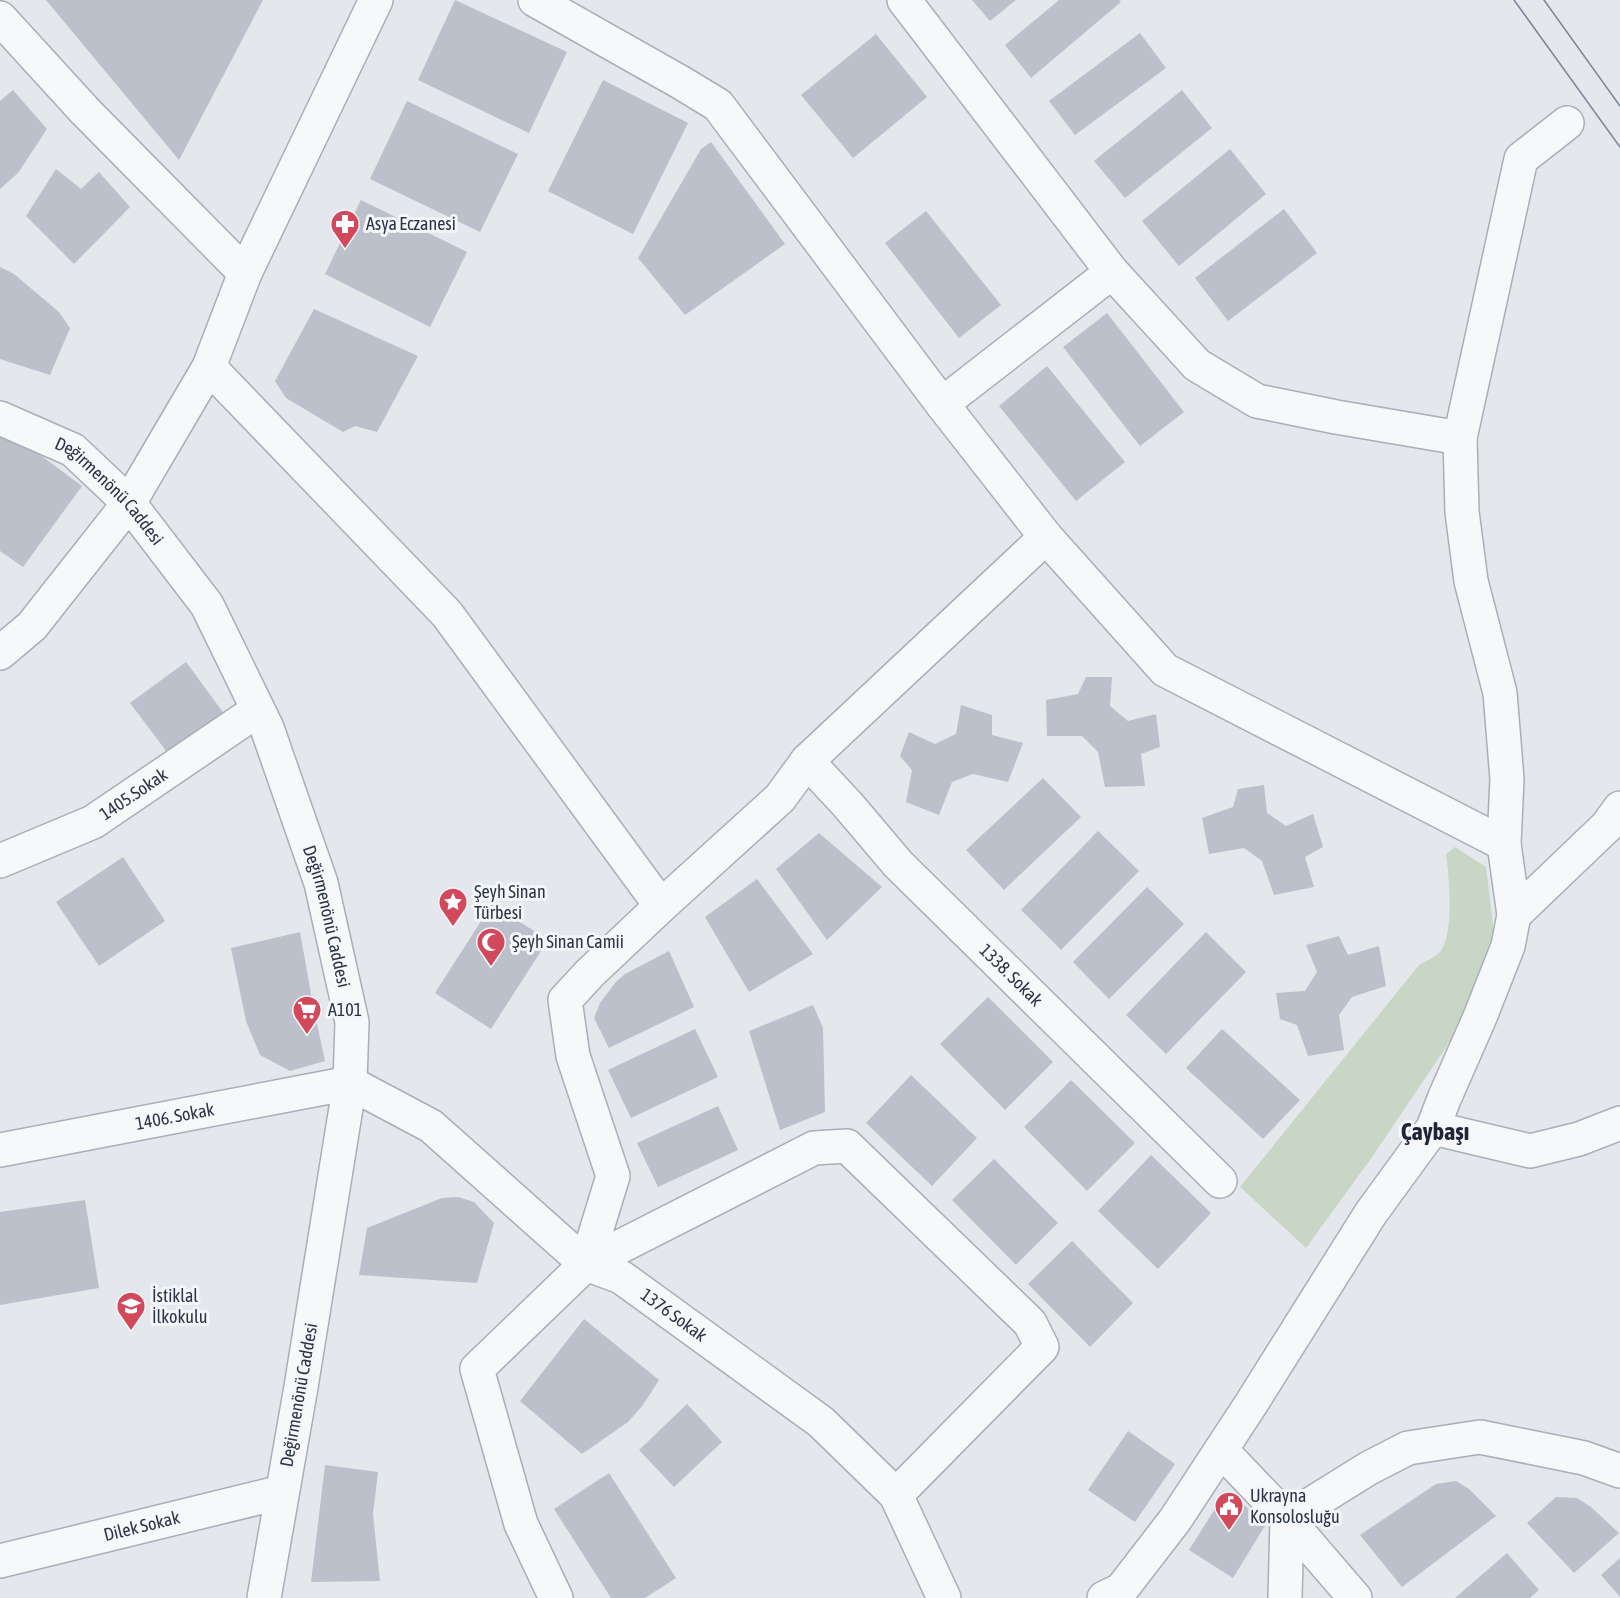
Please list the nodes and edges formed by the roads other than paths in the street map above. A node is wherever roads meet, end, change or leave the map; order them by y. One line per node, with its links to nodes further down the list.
1 (376, 0): 7 (street)
2 (535, 0): 9 (street)
3 (904, 0): 6 (street)
4 (0, 18): 7 (street)
5 (1567, 123): 11 (street)
6 (1112, 272): 9 (street); 11 (street)
7 (246, 273): 8 (street)
8 (209, 367): 12 (street); 20 (street)
9 (942, 404): 13 (street)
10 (0, 418): 12 (street, Değirmenönü Caddesi)
11 (1460, 438): 18 (street)
12 (129, 503): 14 (street); 15 (street, Değirmenönü Caddesi)
13 (1046, 537): 16 (street); 18 (street)
14 (0, 653)
15 (258, 710): 19 (street, 1405.Sokak); 22 (street, Değirmenönü Caddesi)
16 (807, 761): 20 (street); 26 (street, 1338. Sokak)
17 (1616, 824): 21 (street)
18 (1504, 844): 21 (street)
19 (0, 861)
20 (661, 906): 27 (street)
21 (1514, 915): 24 (street)
22 (350, 1083): 25 (street, 1406. Sokak); 27 (street, 1376 Sokak); 30 (street, Değirmenönü Caddesi)
23 (1620, 1124): 24 (street)
24 (1433, 1128): 28 (street)
25 (0, 1150)
26 (1221, 1181)
27 (586, 1264): 31 (street, 1376 Sokak); 31 (street); 36 (street)
28 (1221, 1450): 32 (street); 34 (street)
29 (1620, 1471): 32 (street)
30 (282, 1492): 33 (street, Dilek Sokak); 35 (street, Değirmenönü Caddesi)
31 (896, 1495): 37 (street, 1376 Sokak)
32 (1287, 1519): 38 (street); 39 (street)
33 (0, 1561)
34 (1114, 1595)
35 (264, 1598)
36 (556, 1598)
37 (944, 1598)
38 (1285, 1598)
39 (1355, 1598)

